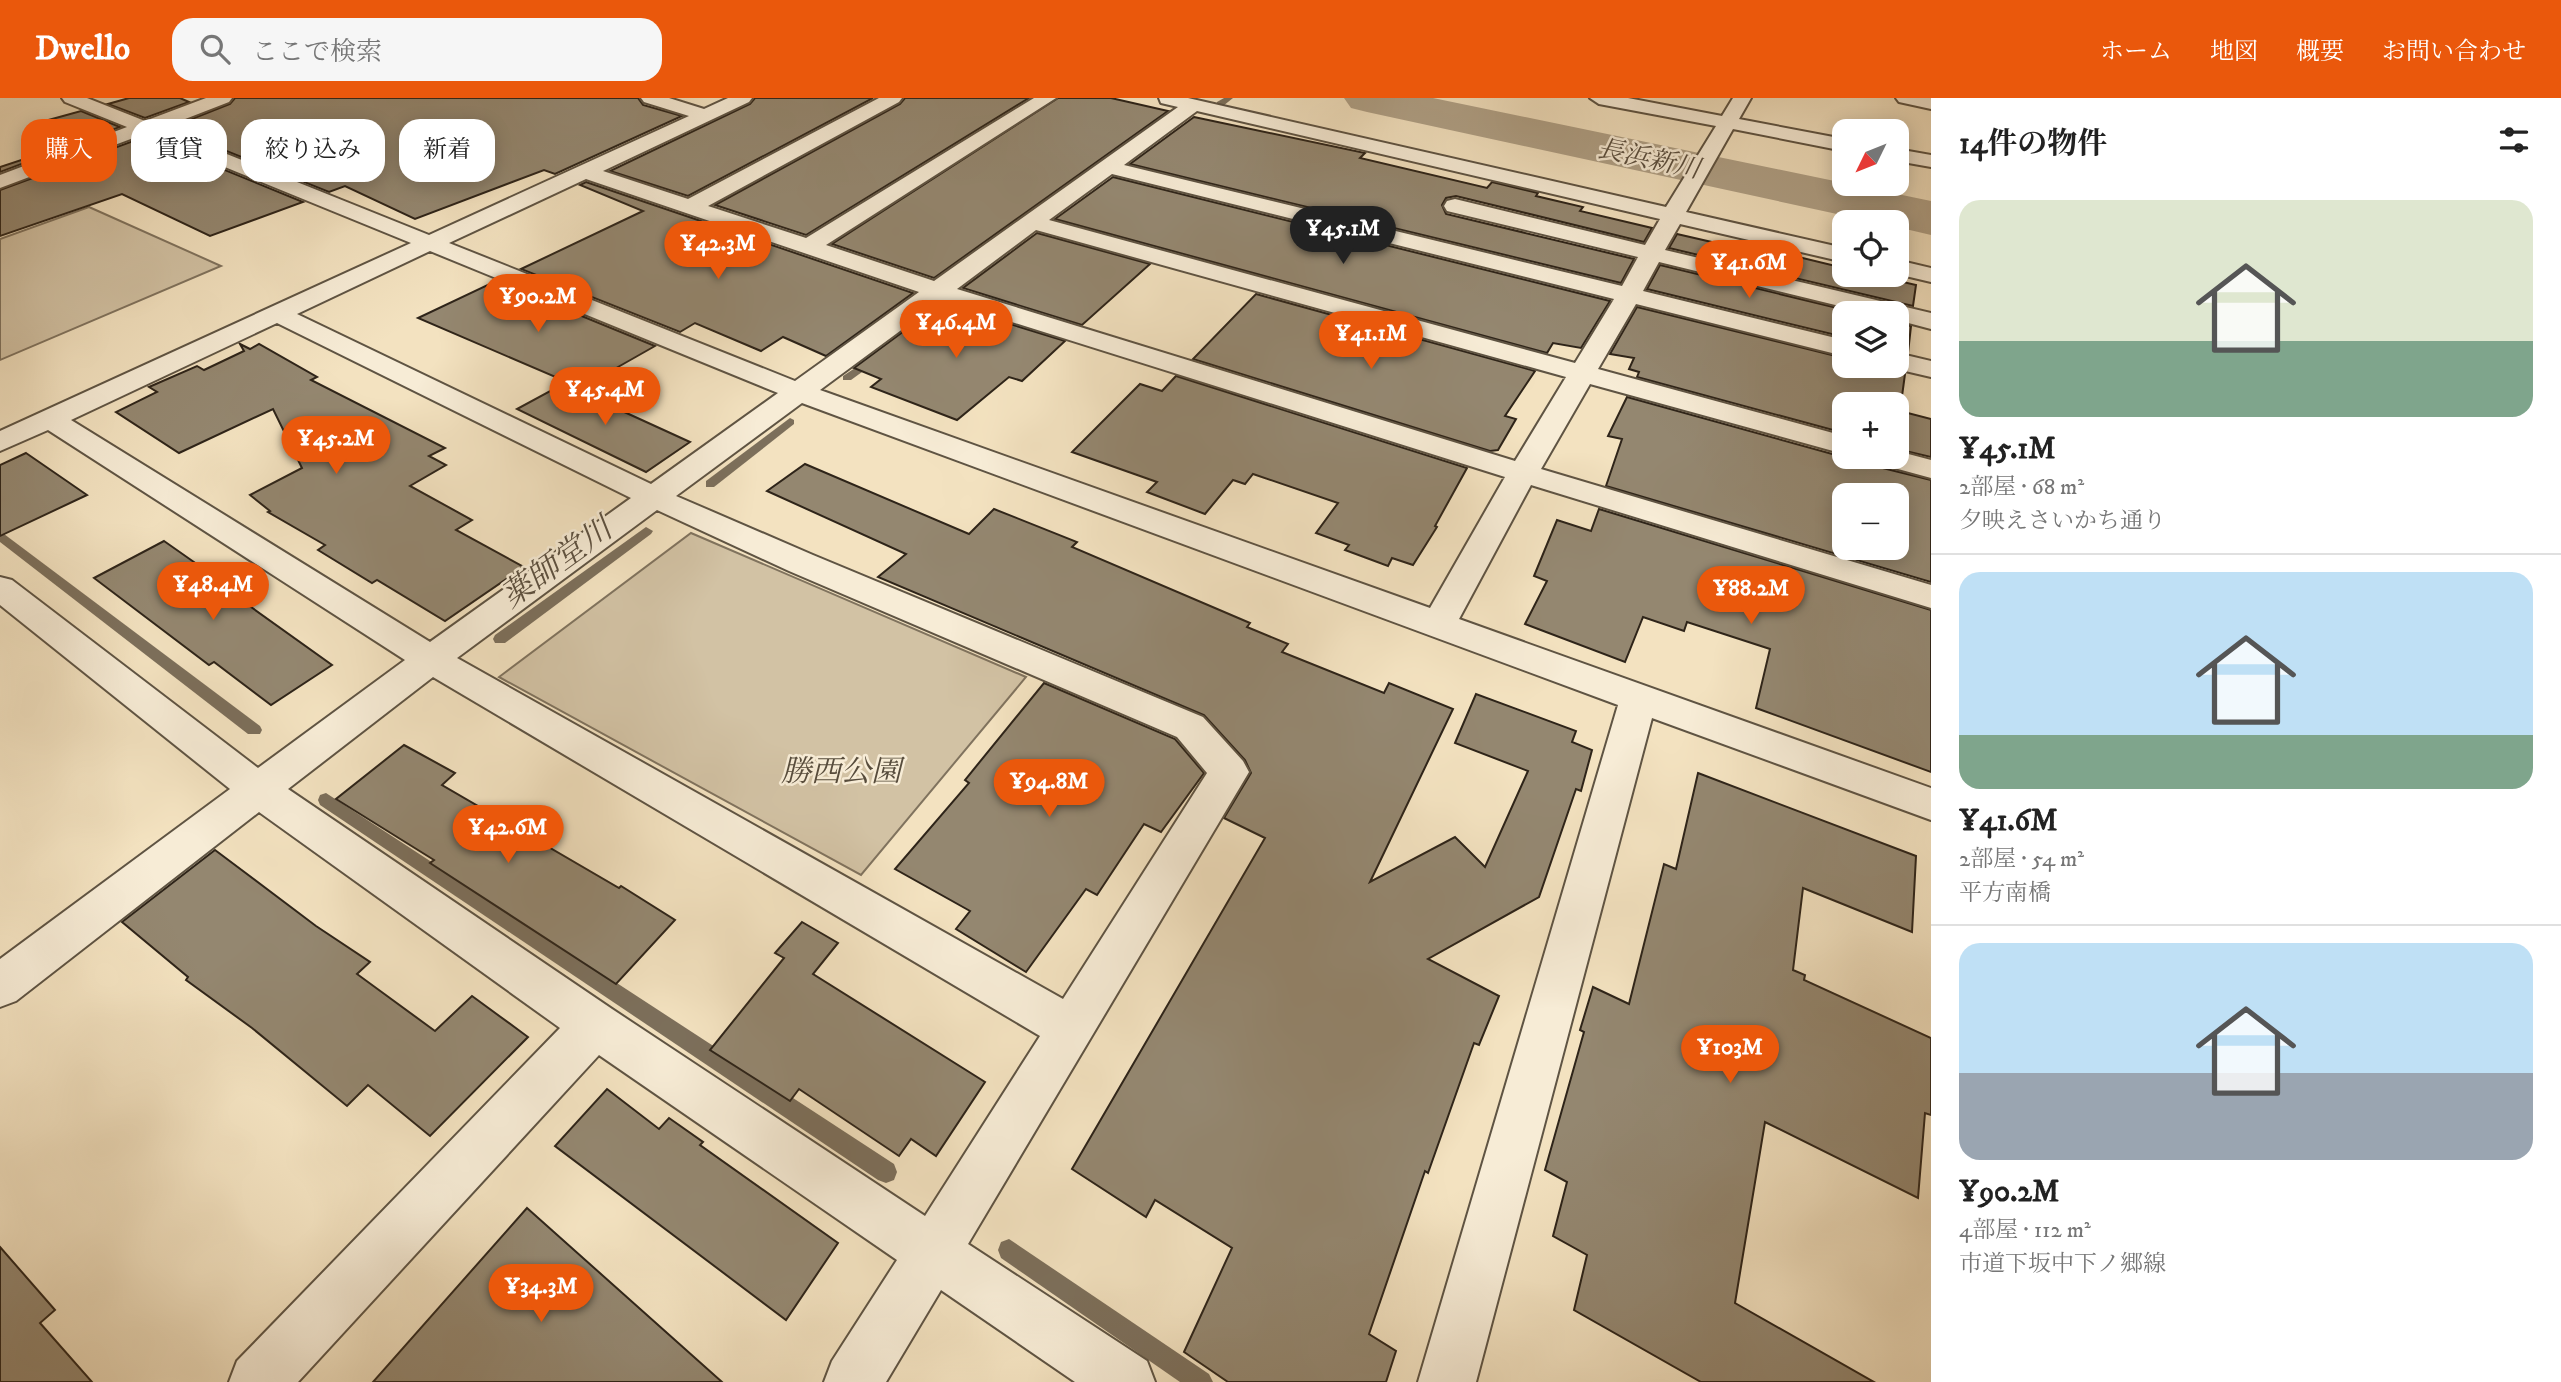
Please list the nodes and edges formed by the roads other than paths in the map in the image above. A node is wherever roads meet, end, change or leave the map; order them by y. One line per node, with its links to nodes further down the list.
1 (71, 98): 15 (street)
2 (223, 98): 14 (street)
3 (650, 98): 13 (street)
4 (743, 98): 13 (street)
5 (893, 98): 25 (street)
6 (1047, 98): 30 (street)
7 (1163, 98): 12 (street)
8 (1599, 98): 16 (street)
9 (1742, 98): 16 (street)
10 (1905, 98): 11 (street)
11 (1931, 103)
12 (1193, 105): 22 (street); 27 (street)
13 (705, 115): 23 (street)
14 (164, 119)
15 (131, 123)
16 (1723, 129): 18 (street); 27 (street)
17 (131, 131): 24 (street)
18 (1832, 143)
19 (1909, 157): 20 (street)
20 (1931, 161)
21 (227, 162): 29 (street)
22 (1108, 167): 28 (street); 36 (street)
23 (584, 171): 25 (street); 29 (street)
24 (0, 182)
25 (689, 206): 30 (street)
26 (1455, 206): 32 (street)
27 (1674, 212): 31 (street); 32 (street)
28 (1031, 222): 35 (street); 42 (street)
29 (429, 244): 37 (street); 43 (street)
30 (809, 246): 35 (street)
31 (1832, 252)
32 (1653, 254): 36 (street); 38 (street)
33 (1909, 270): 34 (street)
34 (1931, 275)
35 (939, 291): 43 (street); 49 (street)
36 (1629, 295): 39 (street); 42 (street)
37 (278, 314): 44 (street); 50 (street)
38 (1931, 321)
39 (1832, 345)
40 (1909, 364): 41 (street)
41 (1931, 369)
42 (1582, 374): 46 (street); 49 (street)
43 (799, 392): 50 (street); 53 (street)
44 (50, 419): 45 (street); 54 (street)
45 (0, 442)
46 (1832, 442)
47 (1909, 463): 48 (street)
48 (1931, 469)
49 (1523, 473): 52 (street); 53 (street)
50 (653, 496): 54 (street); 60 (street)
51 (0, 589): 56 (street)
52 (1931, 597)
53 (1439, 623): 55 (street)
54 (430, 659): 56 (street); 60 (street)
55 (1639, 698): 57 (street); 65 (street)
56 (257, 789): 58 (street); 59 (street)
57 (1931, 804)
58 (0, 986)
59 (595, 1025): 61 (street); 62 (street)
60 (1071, 1028): 61 (street)
61 (934, 1251): 63 (street); 64 (street)
62 (258, 1382)
63 (853, 1382)
64 (1126, 1382)
65 (1447, 1382)

